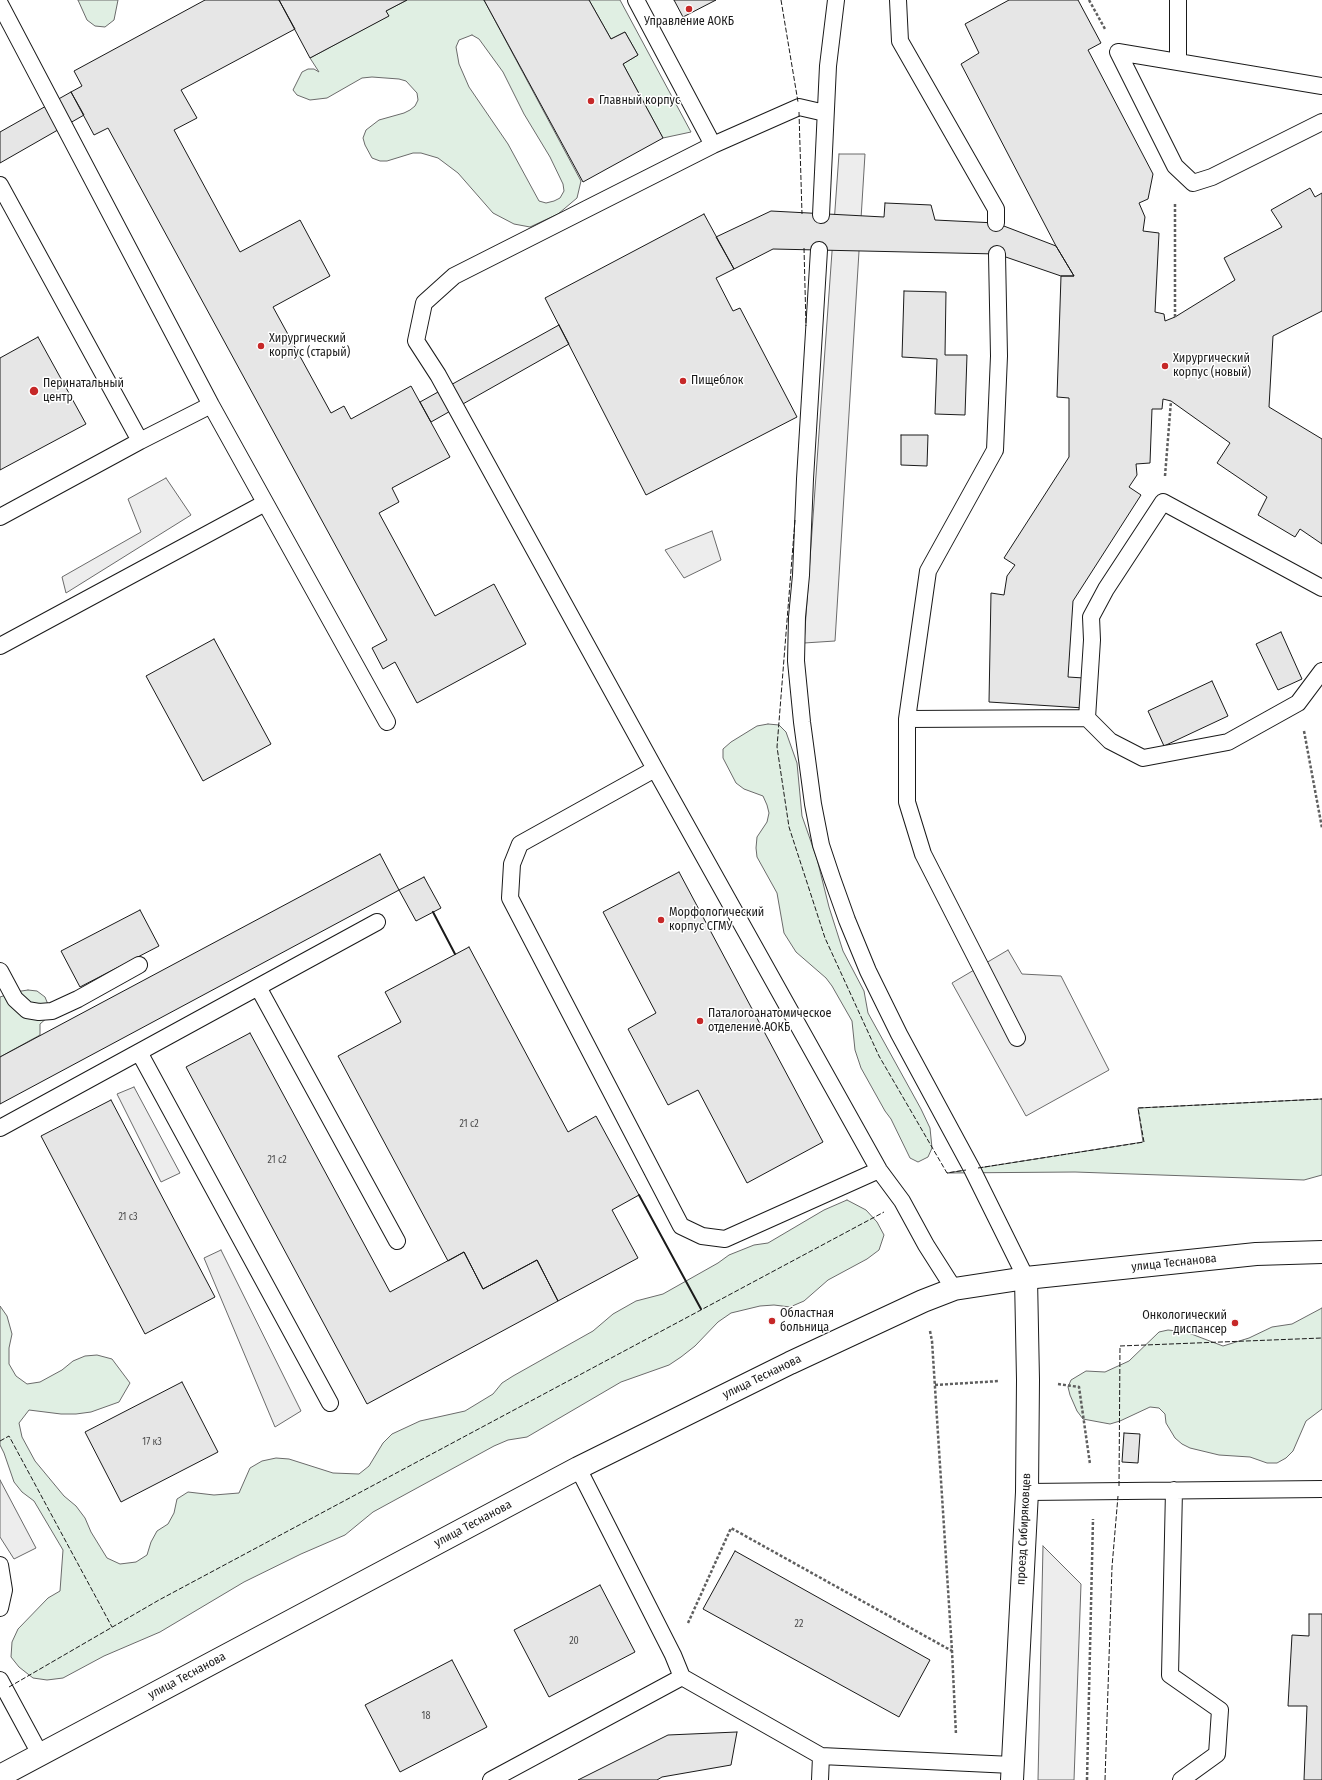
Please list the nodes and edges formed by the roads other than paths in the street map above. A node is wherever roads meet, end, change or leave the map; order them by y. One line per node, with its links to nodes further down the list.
1 (636, 0): 10 (lane)
2 (836, 0): 8 (lane)
3 (898, 0): 13 (lane)
4 (1178, 0): 6 (lane)
5 (0, 4): 16 (lane)
6 (1178, 61): 7 (lane); 9 (lane)
7 (1322, 86)
8 (826, 113): 10 (lane); 12 (lane)
9 (1322, 122)
10 (712, 145): 26 (lane)
11 (0, 185): 17 (lane)
12 (821, 215)
13 (996, 223)
14 (819, 250): 37 (lane)
15 (997, 254): 24 (lane)
16 (211, 405): 17 (lane); 18 (lane)
17 (140, 441): 19 (lane)
18 (265, 503): 21 (lane); 25 (lane)
19 (0, 517)
20 (1322, 588): 23 (lane)
21 (0, 646)
22 (1322, 671): 23 (lane)
23 (1087, 718): 24 (lane)
24 (906, 719): 31 (lane)
25 (387, 722)
26 (654, 769): 34 (lane); 34 (lane)
27 (377, 922): 30 (lane)
28 (140, 965): 29 (lane)
29 (0, 971)
30 (258, 987): 32 (lane); 35 (lane)
31 (1017, 1038)
32 (139, 1052): 33 (lane); 39 (lane)
33 (0, 1128)
34 (879, 1170): 38 (lane)
35 (397, 1241)
36 (1322, 1252): 37 (main road, улица Теснанова)
37 (1026, 1278): 38 (main road, улица Теснанова); 43 (main road, проезд Сибиряковцев)
38 (954, 1289): 40 (main road, улица Теснанова)
39 (330, 1403)
40 (578, 1468): 46 (lane); 48 (main road, улица Теснанова)
41 (1322, 1489): 42 (lane)
42 (1174, 1490): 43 (lane); 54 (lane)
43 (1027, 1492): 50 (main road, проезд Сибиряковцев)
44 (0, 1564): 45 (lane)
45 (0, 1608)
46 (682, 1676): 49 (lane); 52 (lane)
47 (0, 1680): 48 (lane)
48 (40, 1754): 51 (main road, улица Теснанова)
49 (821, 1756): 50 (lane); 53 (lane)
50 (1012, 1773)
51 (0, 1776)
52 (491, 1780)
53 (820, 1780)
54 (1181, 1780)

